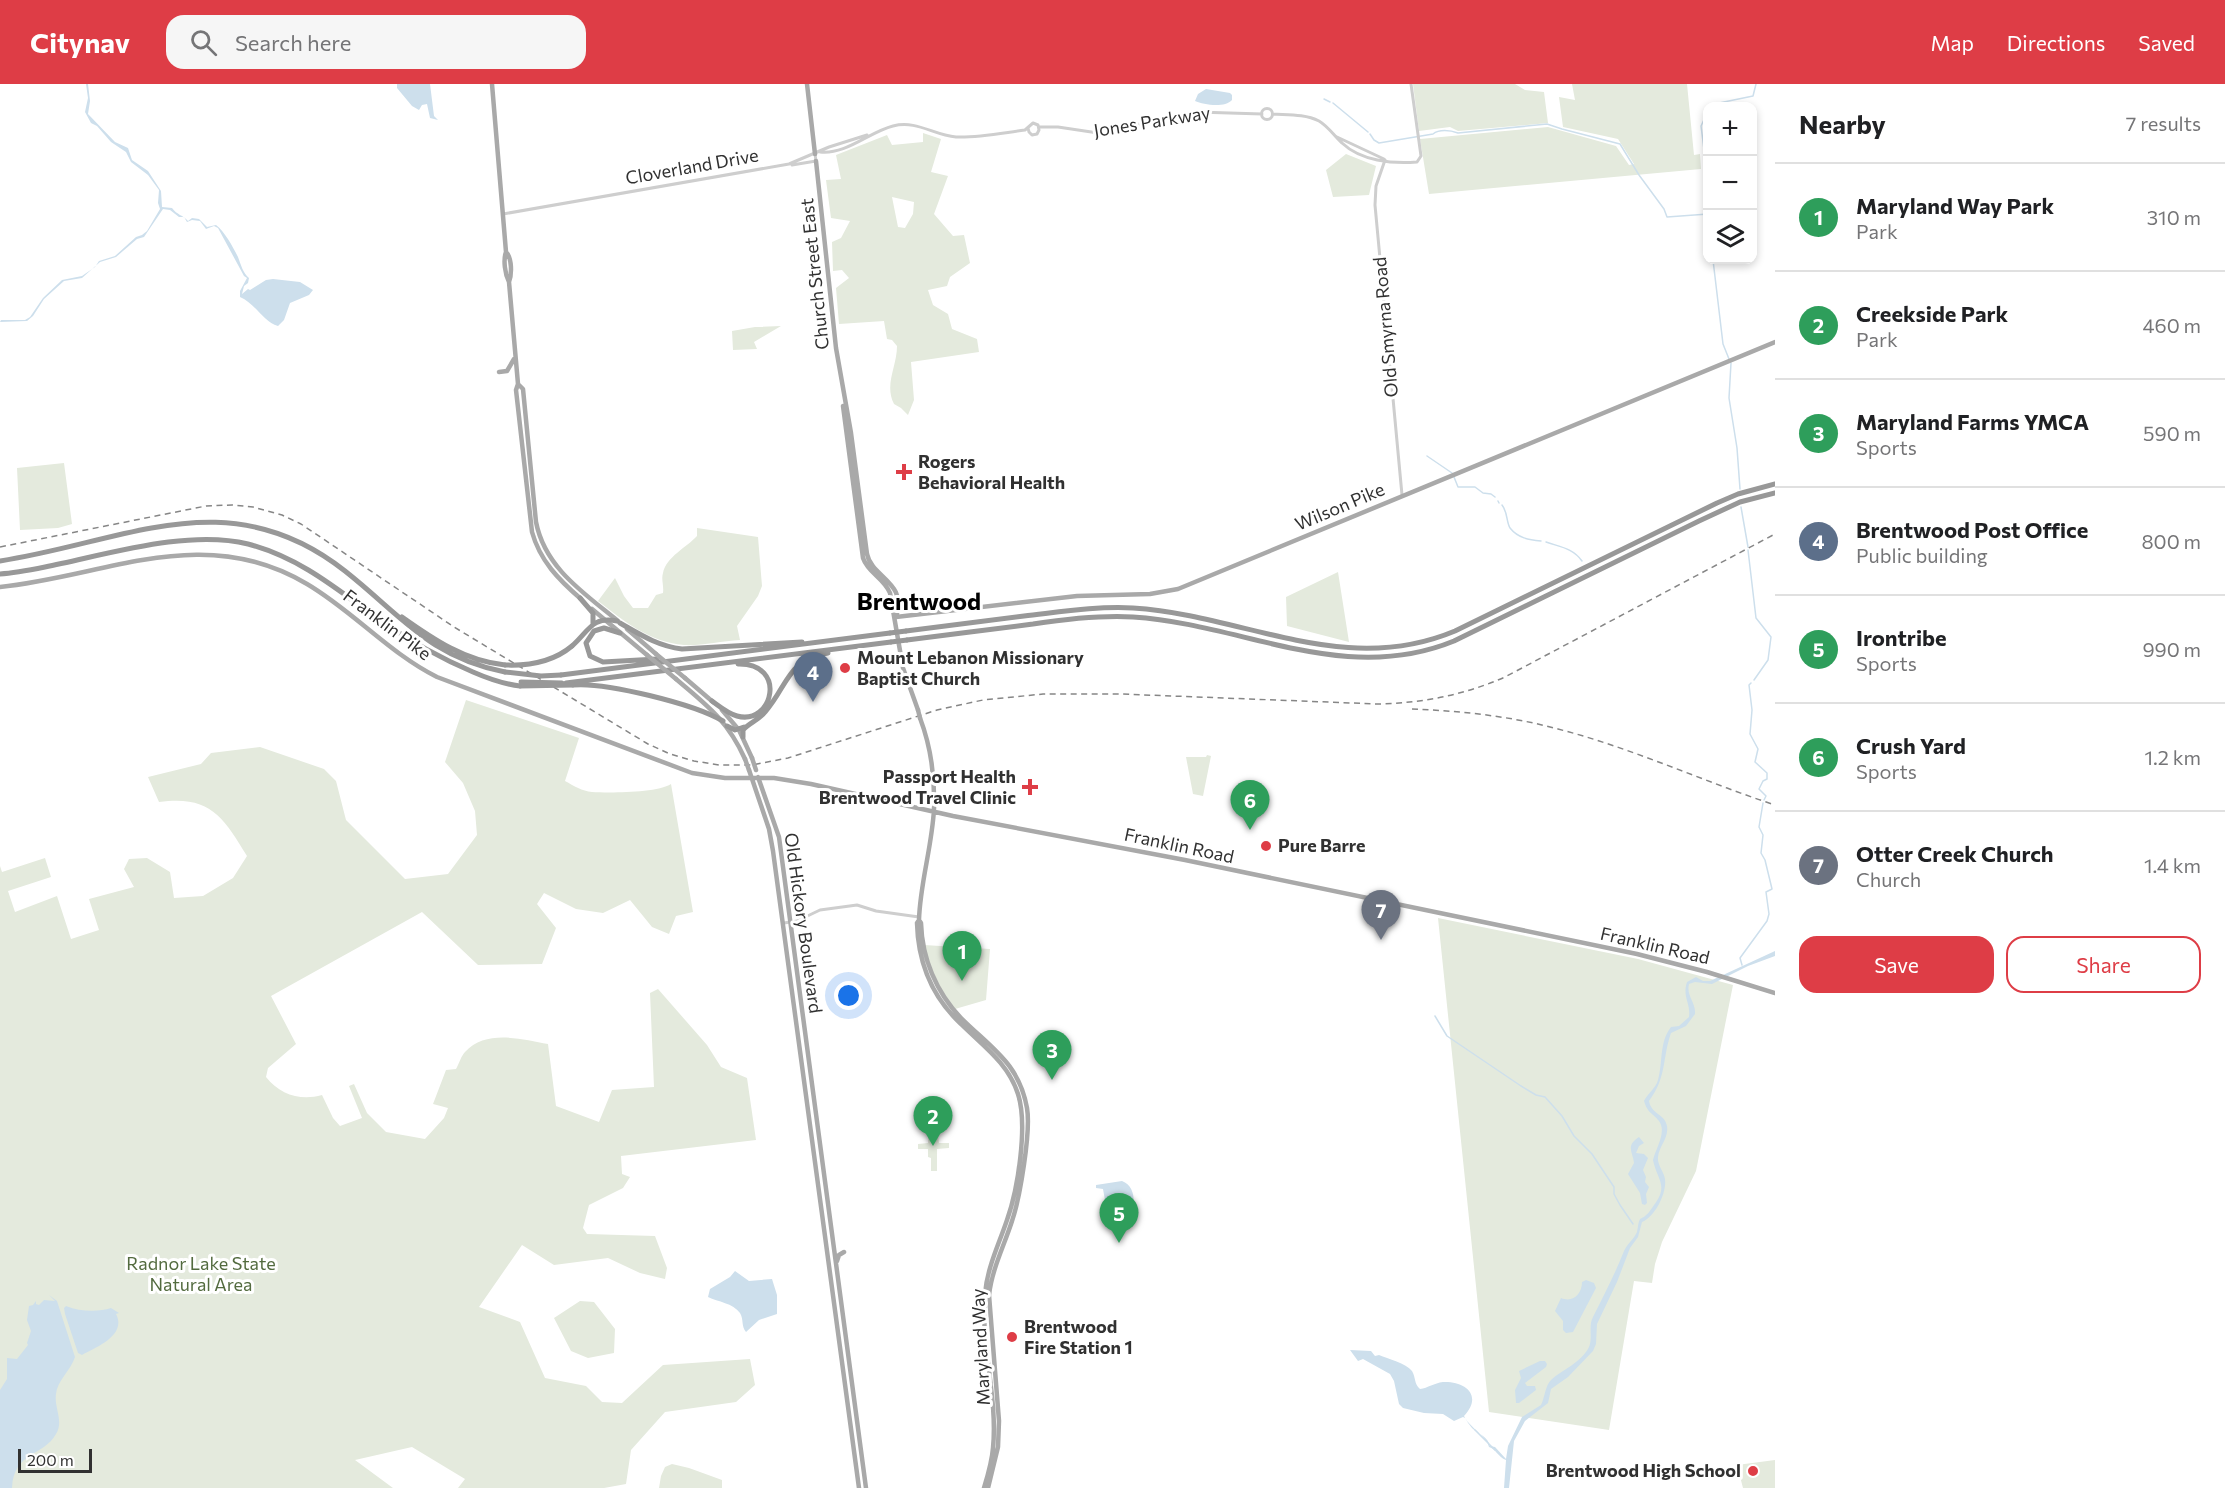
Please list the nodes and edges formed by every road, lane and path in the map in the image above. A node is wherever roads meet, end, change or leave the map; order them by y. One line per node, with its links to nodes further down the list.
1 (492, 84): 12 (main road, Old Hickory Boulevard)
2 (807, 84): 8 (main road)
3 (1411, 84): 10 (street)
4 (1262, 114): 5 (street); 5 (street); 6 (street, Jones Parkway)
5 (1273, 114): 10 (street)
6 (1040, 128): 7 (street); 7 (street)
7 (1027, 130): 8 (street)
8 (817, 153): 9 (street, Church Street East); 11 (street, Cloverland Drive)
9 (816, 160): 11 (street); 24 (main road, Church Street East)
10 (1385, 160): 19 (street, Old Smyrna Road)
11 (785, 165): 12 (street, Cloverland Drive)
12 (503, 213): 14 (main road, Old Hickory Boulevard)
13 (1775, 342): 19 (main road, Wilson Pike)
14 (515, 357): 15 (main road); 16 (main road, Old Hickory Boulevard)
15 (499, 372)
16 (518, 384): 23 (main road, Old Hickory Boulevard); 26 (main road, Old Hickory Boulevard)
17 (1775, 484): 29 (highway, bridge)
18 (1775, 493): 30 (highway, bridge)
19 (1402, 495): 24 (main road, Wilson Pike)
20 (0, 561): 33 (highway)
21 (0, 574): 34 (highway)
22 (0, 587): 40 (main road, Franklin Pike)
23 (580, 598): 25 (main road, Old Hickory Boulevard); 27 (highway)
24 (896, 617): 42 (main road, Church Street East, bridge)
25 (606, 620): 26 (highway); 27 (highway); 28 (main road, Old Hickory Boulevard)
26 (619, 622): 29 (highway); 35 (main road, Old Hickory Boulevard, bridge)
27 (592, 625): 33 (highway, bridge)
28 (620, 633): 31 (highway); 36 (main road, Old Hickory Boulevard, bridge)
29 (818, 642): 31 (highway)
30 (891, 642): 32 (highway); 37 (highway)
31 (697, 656): 33 (highway, bridge)
32 (718, 664): 34 (highway, bridge); 35 (highway)
33 (505, 669)
34 (521, 684): 36 (highway, bridge)
35 (712, 701): 38 (main road, Old Hickory Boulevard)
36 (725, 723): 38 (highway); 40 (main road, Old Hickory Boulevard, bridge)
37 (746, 726): 38 (highway); 39 (highway)
38 (738, 729): 39 (main road, Old Hickory Boulevard)
39 (742, 737): 41 (main road, Old Hickory Boulevard, bridge)
40 (752, 777): 41 (main road, Franklin Road); 44 (main road, Old Hickory Boulevard)
41 (758, 777): 42 (main road, Franklin Road); 44 (main road, Old Hickory Boulevard)
42 (934, 811): 43 (main road, Maryland Way); 45 (main road, Franklin Road)
43 (919, 918): 44 (street); 46 (main road, Maryland Way)
44 (787, 922): 48 (main road, Old Hickory Boulevard); 50 (main road, Old Hickory Boulevard)
45 (1775, 993)
46 (1004, 1236): 51 (main road, Maryland Way); 52 (main road, Maryland Way)
47 (844, 1252): 48 (main road)
48 (836, 1263): 49 (main road, Old Hickory Boulevard)
49 (844, 1328): 50 (main road); 55 (main road, Old Hickory Boulevard)
50 (838, 1329): 54 (main road, Old Hickory Boulevard)
51 (986, 1338): 52 (main road); 53 (main road, Maryland Way)
52 (992, 1342): 53 (main road, Maryland Way)
53 (996, 1431): 58 (main road, Maryland Way)
54 (856, 1464): 55 (main road); 56 (main road, Old Hickory Boulevard)
55 (862, 1464): 57 (main road, Old Hickory Boulevard)
56 (859, 1488)
57 (866, 1488)
58 (986, 1488)

